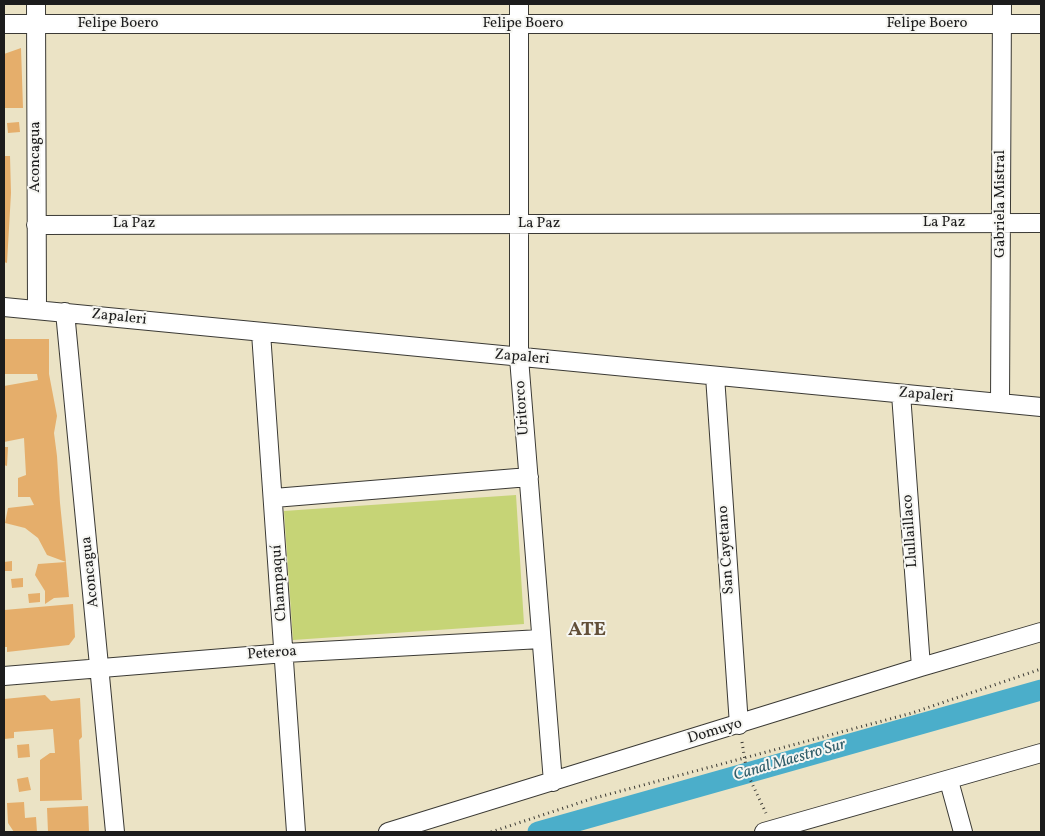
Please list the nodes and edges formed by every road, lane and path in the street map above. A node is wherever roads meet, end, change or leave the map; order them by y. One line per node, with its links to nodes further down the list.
1 (36, 4): 5 (street, Aconcagua)
2 (519, 4): 6 (street, Uritorco)
3 (1002, 4): 7 (street, Gabriela Mistral)
4 (4, 24): 5 (street, Felipe Boero)
5 (36, 24): 6 (street, Felipe Boero); 11 (street, Aconcagua)
6 (519, 24): 7 (street, Felipe Boero); 12 (street, Uritorco)
7 (1002, 24): 8 (street, Felipe Boero); 9 (street, Gabriela Mistral)
8 (1041, 24)
9 (1001, 223): 10 (street, La Paz); 12 (street, La Paz); 20 (street, Gabriela Mistral)
10 (1041, 223)
11 (36, 224): 12 (street, La Paz); 14 (street, Aconcagua)
12 (519, 224): 17 (street, Uritorco)
13 (4, 307): 14 (street, Zapaleri)
14 (37, 309): 15 (street, Zapaleri)
15 (65, 312): 16 (street, Zapaleri); 27 (street, Aconcagua)
16 (261, 333): 17 (street, Zapaleri); 23 (street, Champaquí)
17 (519, 358): 18 (street, Zapaleri); 22 (street, Uritorco)
18 (715, 376): 19 (street, Zapaleri); 31 (street, San Cayetano)
19 (901, 394): 20 (street, Zapaleri); 28 (street, Llullaillaco)
20 (1000, 403): 21 (street, Zapaleri)
21 (1041, 407)
22 (529, 477): 23 (street); 25 (street, Uritorco)
23 (274, 498): 26 (street, Champaquí)
24 (1041, 632): 28 (street, Domuyo)
25 (542, 639): 26 (street, Peteroa); 35 (street, Uritorco)
26 (285, 653): 27 (street, Peteroa); 38 (street, Champaquí)
27 (101, 667): 30 (street, Peteroa); 37 (street, Aconcagua)
28 (921, 667): 31 (street, Domuyo)
29 (1041, 669): 33 (path)
30 (4, 676)
31 (739, 725): 33 (path); 35 (street, Domuyo)
32 (1041, 754): 34 (street)
33 (744, 759): 36 (path); 40 (path)
34 (949, 781): 36 (street); 41 (street)
35 (554, 782): 39 (street, Domuyo)
36 (771, 831)
37 (115, 832)
38 (296, 832)
39 (388, 832)
40 (491, 832)
41 (963, 832)

